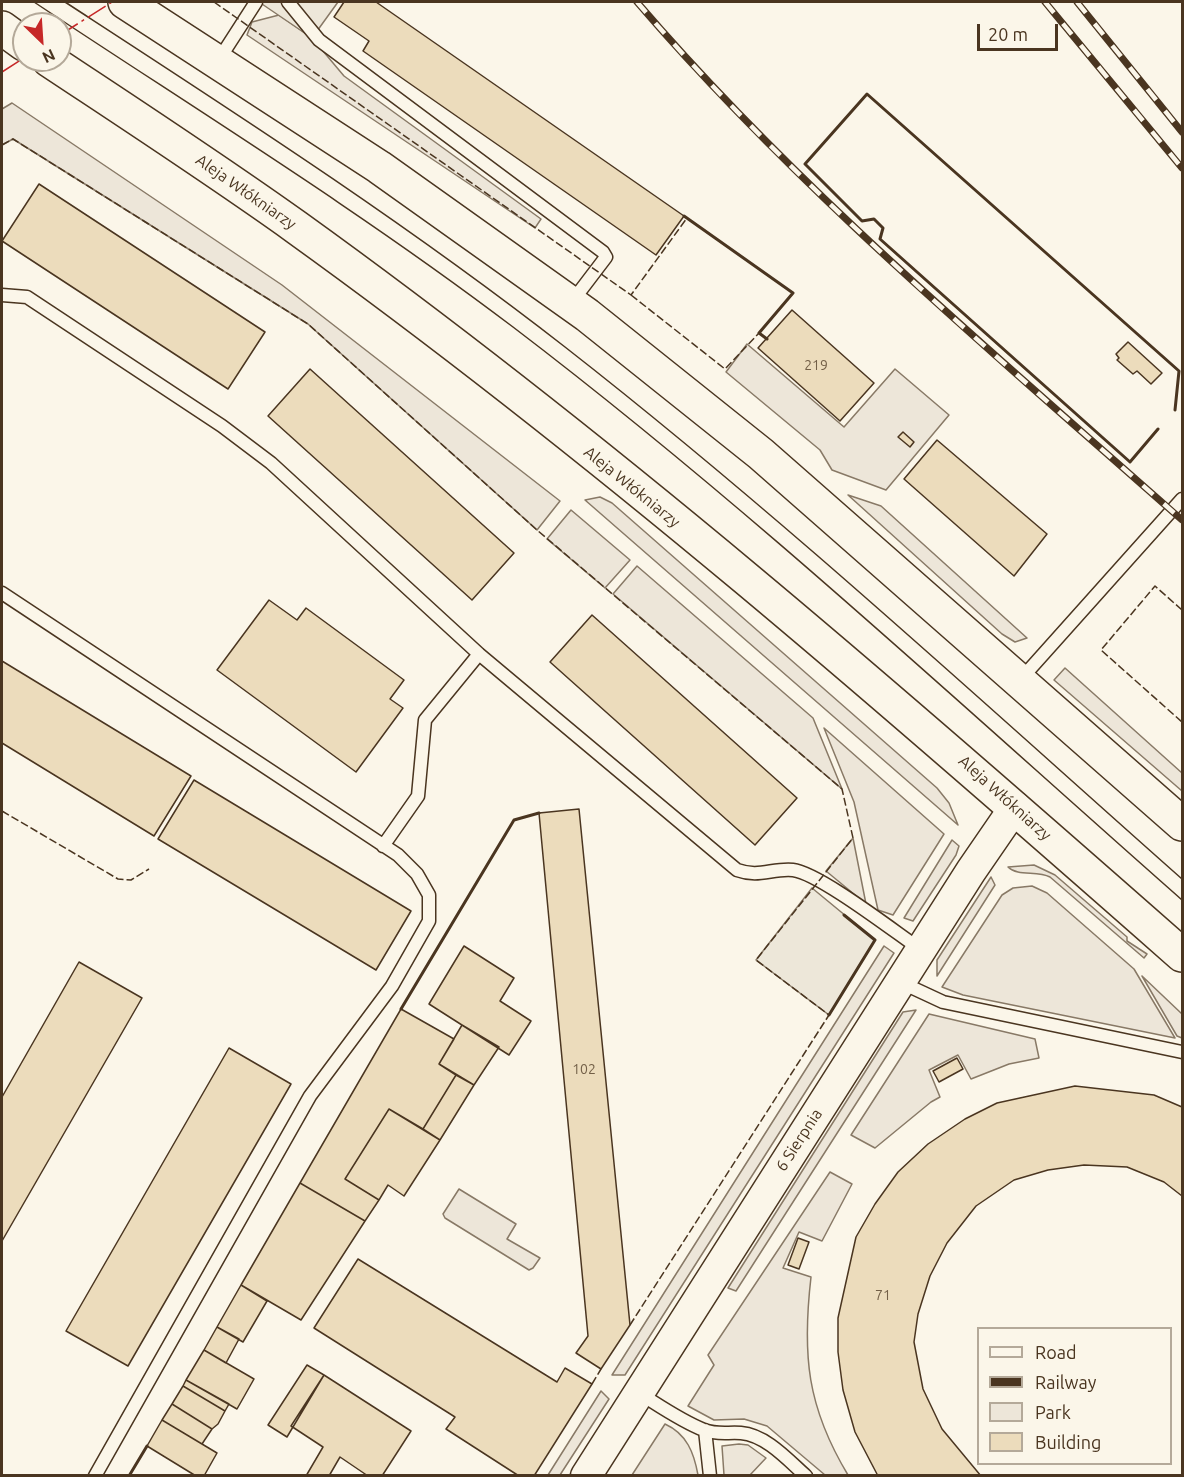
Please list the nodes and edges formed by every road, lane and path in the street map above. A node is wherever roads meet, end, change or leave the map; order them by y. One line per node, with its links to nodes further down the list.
1 (125, 2): 4 (main road)
2 (256, 2): 4 (lane)
3 (288, 2): 7 (lane)
4 (217, 62): 7 (main road)
5 (67, 72): 12 (main road, Aleja Włókniarzy)
6 (2, 295): 10 (lane)
7 (571, 303): 11 (main road)
8 (1182, 499): 11 (lane)
9 (2, 593): 14 (lane)
10 (479, 654): 14 (lane); 15 (lane)
11 (1020, 681): 13 (main road)
12 (1015, 807): 15 (street, 6 Sierpnia); 16 (main road, Aleja Włókniarzy)
13 (1182, 824)
14 (383, 846): 21 (lane)
15 (921, 950): 17 (street, 6 Sierpnia)
16 (1182, 955)
17 (900, 982): 18 (lane); 19 (street, 6 Sierpnia)
18 (1182, 1052)
19 (638, 1393): 20 (lane); 22 (street, 6 Sierpnia)
20 (705, 1430): 23 (lane); 24 (lane)
21 (95, 1476)
22 (586, 1476)
23 (710, 1476)
24 (806, 1476)

